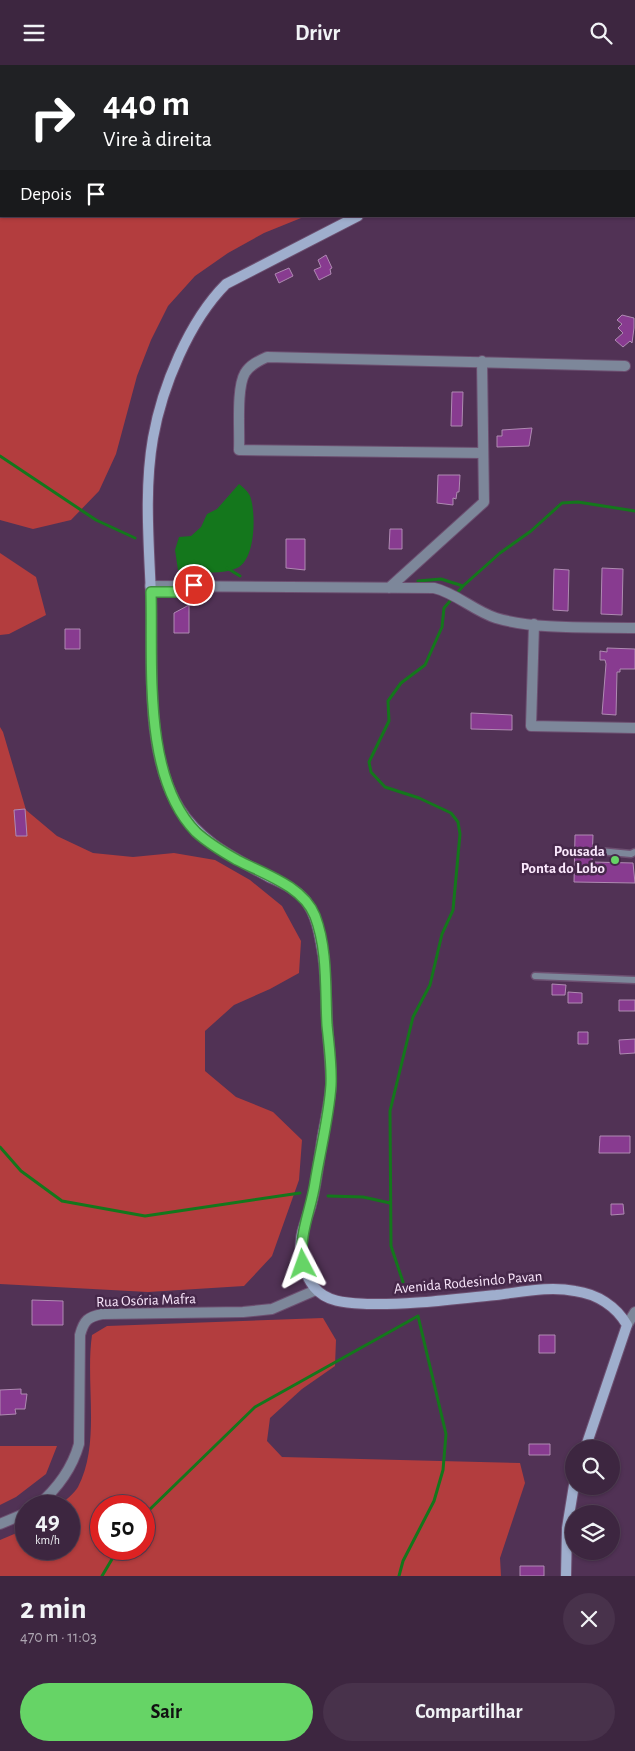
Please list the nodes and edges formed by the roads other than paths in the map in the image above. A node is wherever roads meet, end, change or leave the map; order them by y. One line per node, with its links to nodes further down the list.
1 (356, 217): 6 (main road)
2 (482, 361): 3 (street); 4 (street); 4 (street)
3 (625, 366)
4 (483, 453): 5 (street)
5 (389, 588): 6 (street); 7 (street)
6 (150, 589): 14 (main road)
7 (534, 624): 8 (street); 9 (street)
8 (635, 628)
9 (635, 729)
10 (599, 851): 11 (lane)
11 (635, 851)
12 (534, 976): 13 (lane)
13 (635, 980)
14 (316, 1290): 16 (main road, Avenida Rodesindo Pavan); 18 (street, Rua Osória Mafra)
15 (635, 1312): 16 (street)
16 (627, 1325): 17 (main road)
17 (588, 1440)
18 (51, 1495)
19 (572, 1495): 22 (main road)
20 (15, 1518): 21 (street)
21 (0, 1524)
22 (566, 1576)

